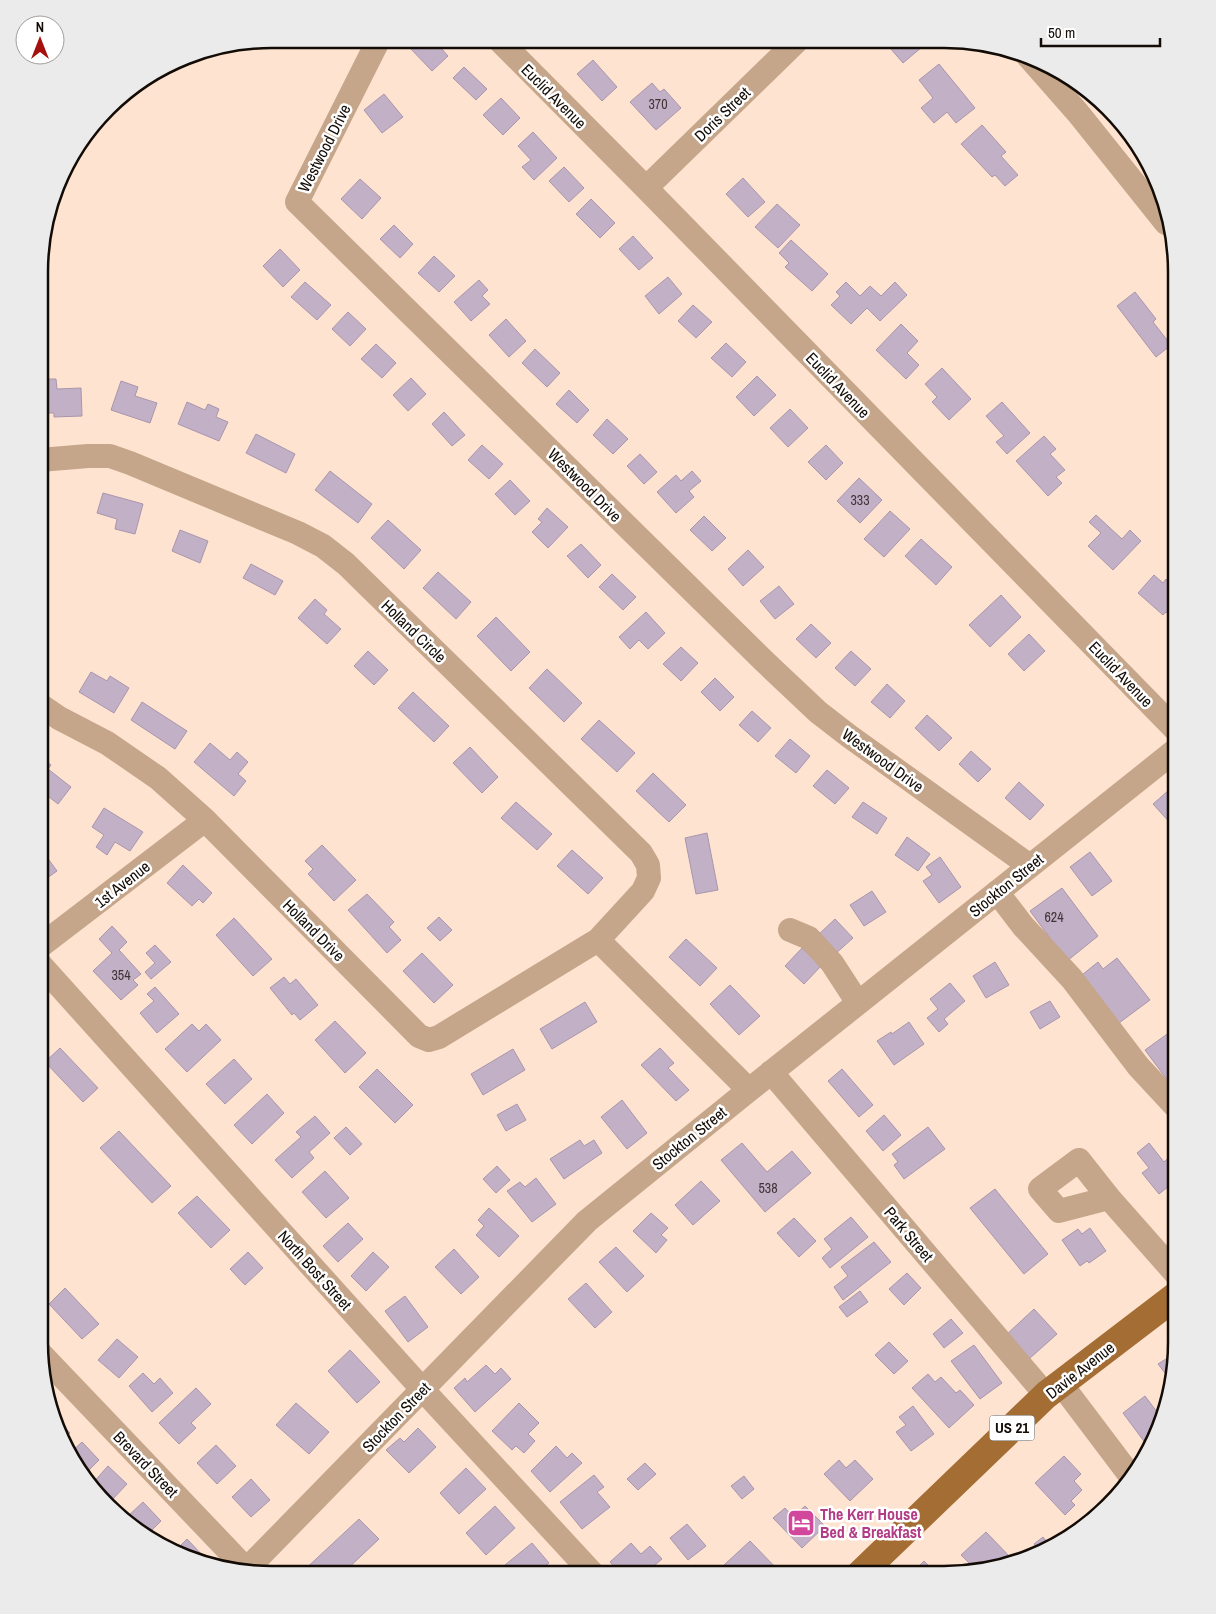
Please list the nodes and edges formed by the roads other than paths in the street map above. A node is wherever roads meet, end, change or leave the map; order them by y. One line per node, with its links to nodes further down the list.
1 (374, 48): 12 (street, Westwood Drive)
2 (507, 48): 5 (street, Euclid Avenue)
3 (790, 48): 5 (street, Doris Street)
4 (1040, 70): 6 (street)
5 (646, 188): 9 (street, Euclid Avenue)
6 (1162, 218)
7 (48, 459): 15 (street, Holland Circle)
8 (48, 711): 11 (street, Holland Drive)
9 (1168, 722)
10 (1168, 756): 12 (street, Stockton Street)
11 (205, 820): 15 (street, Holland Drive); 16 (street, 1st Avenue)
12 (1030, 866): 13 (street, Stockton Street)
13 (997, 892): 18 (street, Stockton Street); 21 (street)
14 (790, 930): 18 (street)
15 (598, 940): 20 (street)
16 (48, 942)
17 (48, 972): 26 (street, North Bost Street)
18 (858, 1003): 19 (street, Stockton Street)
19 (771, 1072): 20 (street, Stockton Street); 27 (street, Park Street)
20 (748, 1090): 26 (street, Stockton Street)
21 (1168, 1098)
22 (1109, 1198): 23 (street)
23 (1168, 1265)
24 (1168, 1302): 27 (main road, Davie Avenue / US 21)
25 (48, 1362): 29 (street, Brevard Street)
26 (422, 1390): 30 (street, Stockton Street); 31 (street, North Bost Street)
27 (1054, 1390): 28 (street, Park Street); 32 (main road, Davie Avenue / US 21)
28 (1127, 1472)
29 (239, 1564)
30 (252, 1566)
31 (587, 1567)
32 (874, 1567)

